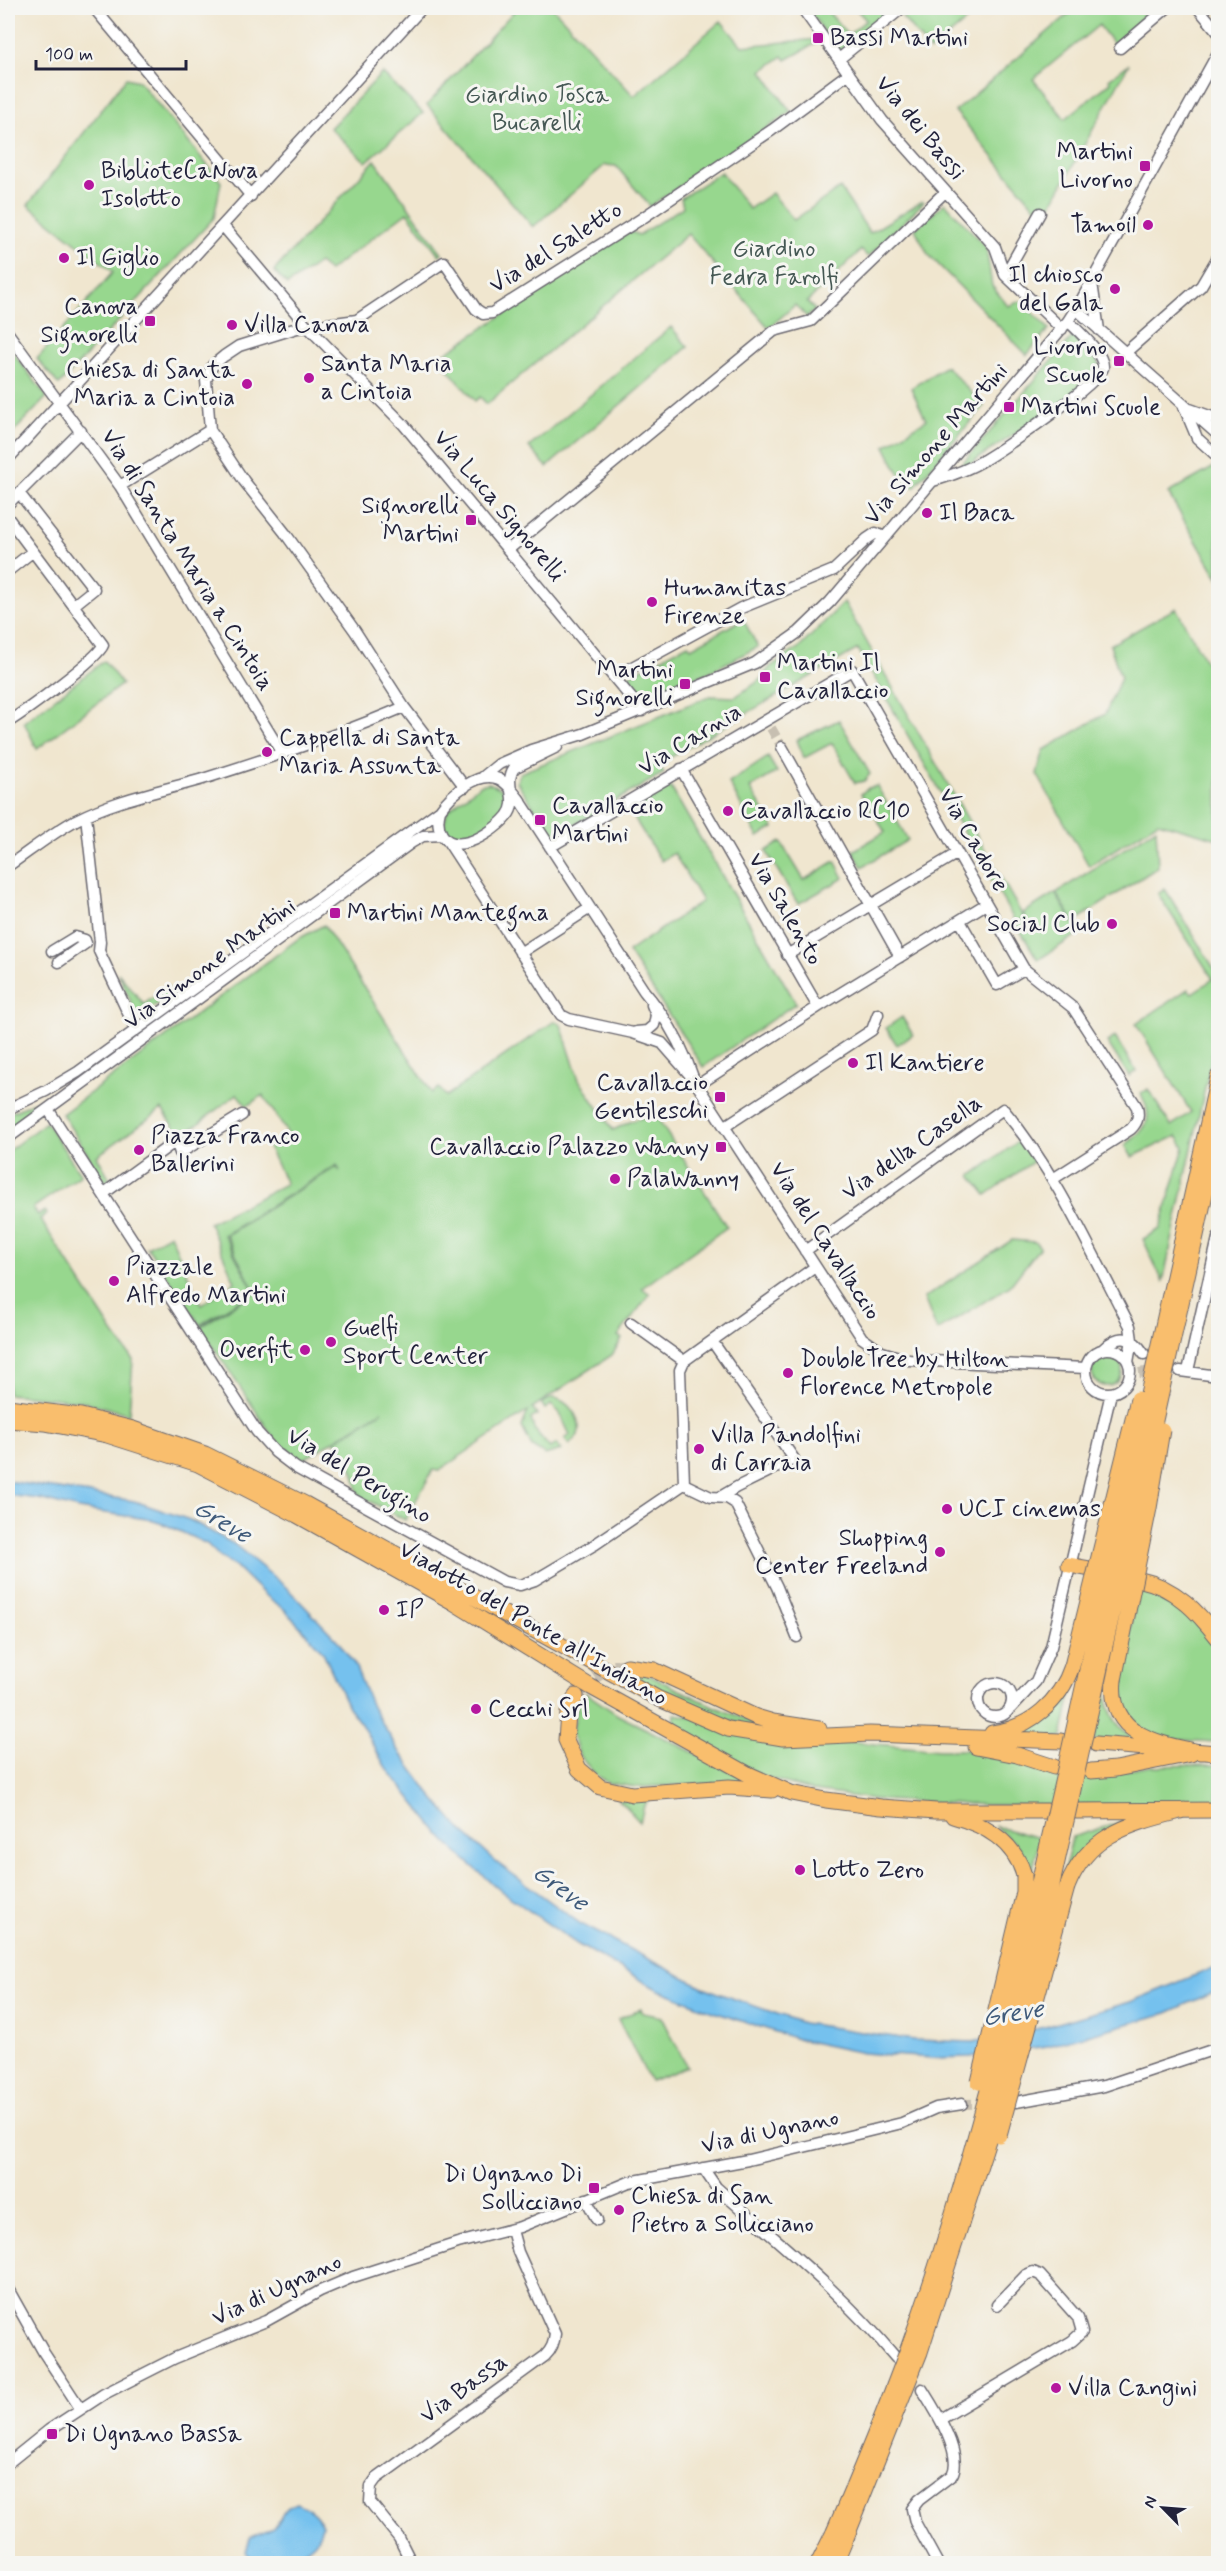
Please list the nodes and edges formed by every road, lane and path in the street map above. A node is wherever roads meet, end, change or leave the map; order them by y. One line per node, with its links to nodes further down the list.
1 (94, 8): 13 (street)
2 (422, 8): 13 (street)
3 (802, 8): 10 (street, Via dei Bassi)
4 (902, 8): 10 (street)
5 (1167, 8): 8 (street)
6 (1198, 8): 7 (street)
7 (1218, 32)
8 (1120, 48)
9 (1218, 53): 18 (street, Via Simone Martini)
10 (839, 59): 11 (street, Via dei Bassi)
11 (849, 73): 12 (street, Via dei Bassi); 21 (street, Via del Saletto)
12 (945, 192): 17 (street, Via dei Bassi); 39 (street)
13 (250, 196): 15 (street)
14 (1040, 213): 17 (street)
15 (223, 226): 21 (street, Via Luca Signorelli); 25 (street)
16 (1217, 265): 24 (street)
17 (1005, 275): 20 (street, Via dei Bassi)
18 (1092, 282): 19 (street, Via Simone Martini); 22 (street)
19 (1076, 309): 20 (street, Via Simone Martini); 22 (street)
20 (1065, 325): 33 (street, Via Simone Martini); 33 (street, Via dei Bassi)
21 (307, 326): 28 (street, Via del Saletto); 39 (street, Via Luca Signorelli)
22 (1099, 330): 24 (street)
23 (8, 333): 25 (street, Via di Santa Maria a Cintoia)
24 (1125, 353): 26 (street)
25 (61, 402): 29 (street, Via di Santa Maria a Cintoia); 32 (street)
26 (1184, 407): 27 (street); 30 (street); 31 (street)
27 (1218, 419)
28 (210, 430): 34 (street); 45 (street)
29 (81, 431): 34 (street, Via di Santa Maria a Cintoia); 35 (street)
30 (1218, 435)
31 (1218, 457)
32 (8, 459)
33 (932, 481): 38 (street, Via Simone Martini)
34 (120, 486): 50 (street, Via di Santa Maria a Cintoia)
35 (19, 493): 36 (street); 42 (street)
36 (8, 504)
37 (8, 518): 40 (street)
38 (884, 537): 44 (street); 46 (street, Via Simone Martini)
39 (509, 549): 44 (street, Via Luca Signorelli)
40 (32, 552): 41 (street); 42 (street)
41 (8, 571)
42 (74, 605): 47 (street)
43 (852, 670): 51 (street, Via Carnia); 59 (street, Via Cadore)
44 (614, 677): 46 (street, Via Luca Signorelli)
45 (404, 707): 50 (street); 53 (street)
46 (642, 711): 48 (street, Via Simone Martini)
47 (8, 722)
48 (570, 739): 52 (street, Via Simone Martini); 54 (street, Via Simone Martini)
49 (782, 747): 62 (street)
50 (283, 754): 56 (street)
51 (681, 770): 58 (street, Via Carnia); 70 (street, Via Salento)
52 (483, 777): 53 (street, Via Simone Martini); 54 (street)
53 (465, 787): 55 (street, Via Simone Martini)
54 (510, 788): 57 (street, Via Simone Martini); 58 (street, Via del Cavallaccio)
55 (440, 810): 57 (street); 77 (street, Via Simone Martini)
56 (86, 816): 60 (street); 65 (street)
57 (444, 837): 69 (street); 82 (street, Via Simone Martini)
58 (550, 847): 63 (street, Via del Cavallaccio)
59 (956, 854): 61 (street, Via Cadore); 62 (street)
60 (8, 866)
61 (986, 904): 64 (street); 73 (street, Via Cadore)
62 (872, 905): 70 (street); 71 (street)
63 (590, 908): 69 (street); 74 (street, Via del Cavallaccio)
64 (960, 921): 71 (street); 73 (street)
65 (97, 932): 66 (street); 68 (street)
66 (85, 942): 67 (street); 68 (street); 72 (street)
67 (52, 951)
68 (99, 951): 77 (street)
69 (520, 953): 78 (street)
70 (787, 955): 75 (street, Via Salento)
71 (900, 957): 75 (street)
72 (59, 962)
73 (1024, 969): 87 (street)
74 (644, 991): 78 (street); 80 (street, Via del Cavallaccio)
75 (819, 1007): 80 (street)
76 (878, 1014): 84 (street)
77 (136, 1030): 81 (street, Via Simone Martini)
78 (633, 1033): 80 (street)
79 (1218, 1077): 89 (highway)
80 (696, 1082): 84 (street, Via del Cavallaccio)
81 (8, 1109)
82 (48, 1109): 86 (street, Via Simone Martini); 88 (street, Via del Perugino)
83 (242, 1115): 88 (street)
84 (724, 1127): 91 (street, Via del Cavallaccio)
85 (1218, 1133): 89 (highway)
86 (8, 1138)
87 (1053, 1179): 91 (street, Via della Casella); 96 (street, Via della Casella)
88 (103, 1194): 107 (street, Via del Perugino)
89 (1192, 1222): 93 (highway, bridge); 95 (highway, bridge)
90 (1218, 1238): 103 (street)
91 (805, 1251): 92 (street, Via del Cavallaccio)
92 (815, 1267): 97 (street); 102 (street, Via del Cavallaccio)
93 (1169, 1302): 120 (highway, bridge); 143 (highway, bridge)
94 (631, 1323): 100 (street)
95 (1174, 1336): 124 (highway, bridge); 143 (highway, bridge)
96 (1132, 1340): 98 (street); 99 (street, Via della Casella); 101 (street, Via della Casella)
97 (712, 1341): 100 (street); 108 (street)
98 (1103, 1349): 101 (street); 102 (street)
99 (1144, 1354)
100 (684, 1361): 107 (street)
101 (1128, 1362): 104 (street)
102 (1086, 1368): 104 (street)
103 (1218, 1376)
104 (1111, 1393): 109 (street)
105 (8, 1407): 121 (highway, Viadotto del Ponte all'Indiano)
106 (8, 1420): 128 (highway, Viadotto del Ponte all'Indiano)
107 (684, 1484): 108 (street)
108 (720, 1497): 112 (street)
109 (1069, 1565): 110 (highway); 116 (street)
110 (1090, 1569)
111 (1141, 1580): 113 (highway)
112 (797, 1637)
113 (1218, 1638)
114 (627, 1666): 119 (highway)
115 (1011, 1693): 116 (street); 118 (street); 118 (street)
116 (1024, 1693): 118 (street)
117 (576, 1696): 128 (highway)
118 (1011, 1708)
119 (870, 1734): 120 (highway, Viadotto del Ponte all'Indiano); 121 (highway, Viadotto del Ponte all'Indiano)
120 (932, 1736): 122 (highway, Viadotto del Ponte all'Indiano)
121 (799, 1738): 126 (highway, Viadotto del Ponte all'Indiano)
122 (1061, 1741)
123 (1096, 1744): 124 (highway)
124 (1200, 1752): 125 (highway); 127 (highway)
125 (1218, 1752)
126 (1054, 1767)
127 (1091, 1771)
128 (791, 1793): 131 (highway, Viadotto del Ponte all'Indiano)
129 (1184, 1810): 130 (highway); 133 (highway); 143 (highway, bridge)
130 (1218, 1810)
131 (936, 1811): 132 (highway, Viadotto del Ponte all'Indiano); 143 (highway, bridge)
132 (1047, 1811)
133 (1076, 1811)
134 (1218, 2048): 135 (street)
135 (1016, 2102)
136 (962, 2104): 137 (street, Via di Ugnano)
137 (703, 2168): 138 (street, Via di Ugnano); 144 (street)
138 (586, 2199): 139 (street); 140 (street, Via di Ugnano)
139 (597, 2220)
140 (512, 2230): 146 (street, Via di Ugnano); 150 (street, Via Bassa)
141 (8, 2289): 146 (street)
142 (996, 2305): 147 (street)
143 (914, 2349): 149 (highway, bridge)
144 (896, 2358)
145 (922, 2389): 147 (street)
146 (80, 2408): 148 (street, Via di Ugnano)
147 (941, 2420): 153 (street)
148 (8, 2463)
149 (840, 2535): 151 (highway); 152 (highway)
150 (412, 2564)
151 (818, 2564)
152 (835, 2564)
153 (938, 2564)

